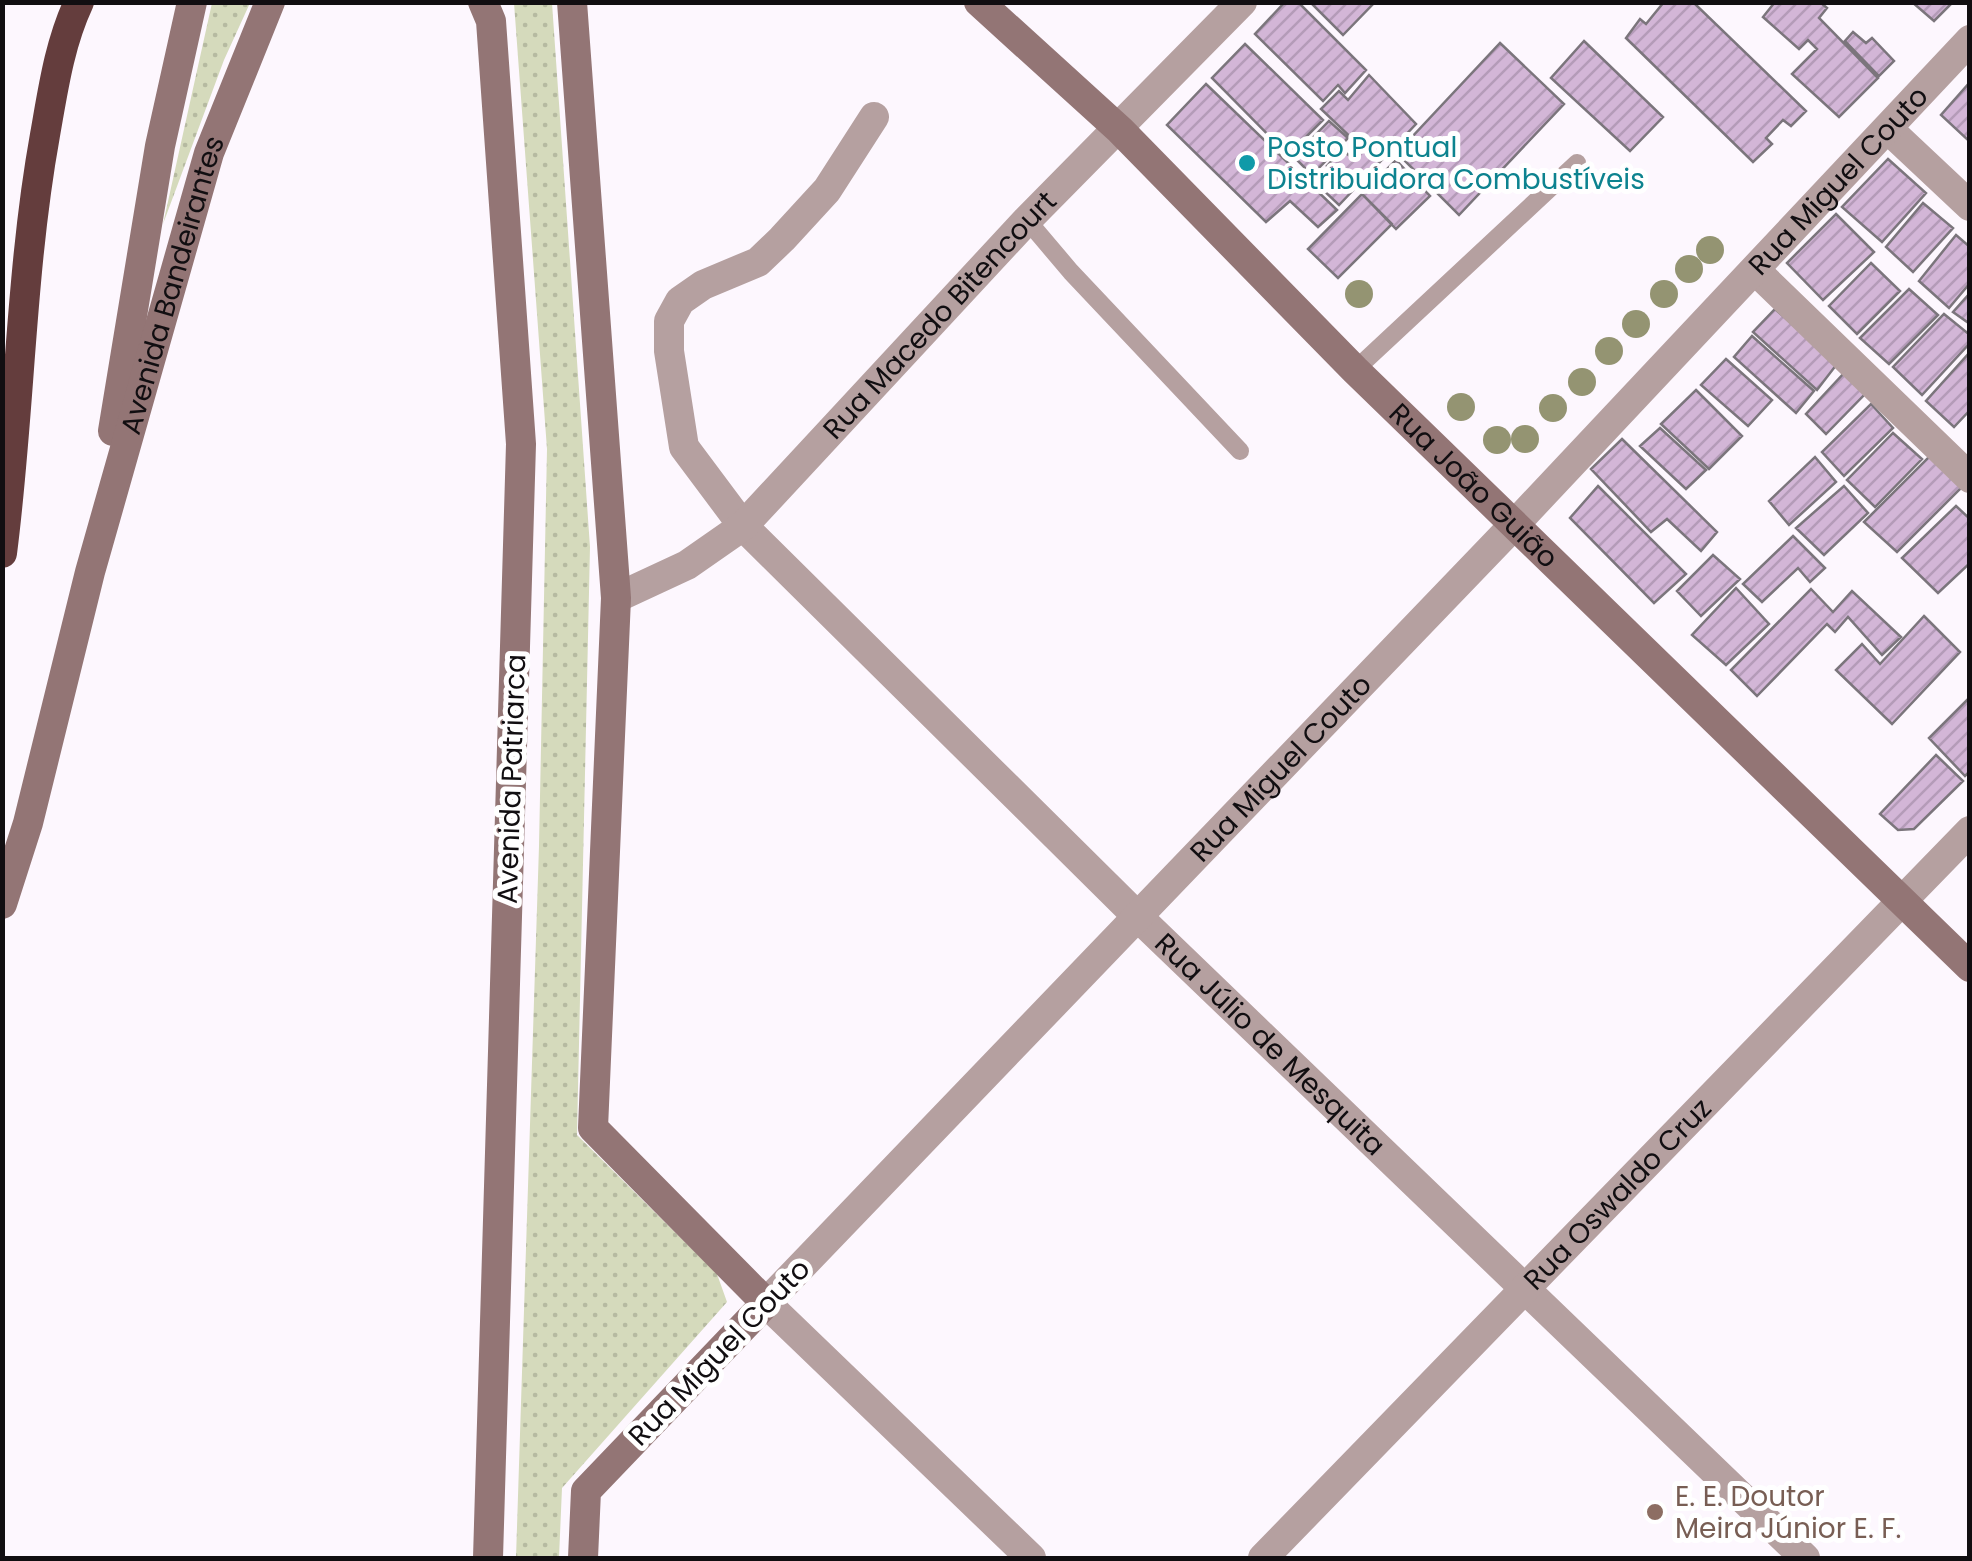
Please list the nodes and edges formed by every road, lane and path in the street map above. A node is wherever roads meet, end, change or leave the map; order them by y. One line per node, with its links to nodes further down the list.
1 (79, 2): 21 (highway)
2 (192, 2): 22 (main road, Avenida Bandeirantes)
3 (270, 2): 22 (main road, Avenida Bandeirantes)
4 (483, 2): 31 (main road, Avenida Patriarca)
5 (572, 2): 23 (main road)
6 (978, 2): 11 (main road, Rua João Guião)
7 (1242, 2): 11 (street, Rua Macedo Bitencourt)
8 (1970, 40): 10 (street, Rua Miguel Couto)
9 (874, 117): 20 (street, Rua Júlio de Mesquita)
10 (1888, 129): 13 (street); 15 (street, Rua Miguel Couto)
11 (1120, 130): 14 (street, Rua Macedo Bitencourt); 16 (main road, Rua João Guião)
12 (1577, 163): 16 (lane)
13 (1970, 206)
14 (1027, 220): 17 (lane); 20 (street, Rua Macedo Bitencourt)
15 (1754, 270): 18 (street); 19 (street, Rua Miguel Couto)
16 (1355, 370): 19 (main road, Rua João Guião)
17 (1240, 451)
18 (1970, 478)
19 (1514, 525): 25 (main road, Rua João Guião); 27 (street, Rua Miguel Couto)
20 (743, 526): 23 (street, Rua Macedo Bitencourt); 27 (street, Rua Júlio de Mesquita)
21 (2, 553)
22 (90, 572): 26 (main road, Avenida Bandeirantes)
23 (616, 598): 30 (main road)
24 (1970, 831): 25 (street, Rua Oswaldo Cruz)
25 (1902, 901): 28 (main road, Rua João Guião); 29 (street, Rua Oswaldo Cruz)
26 (2, 904)
27 (1136, 915): 29 (street, Rua Júlio de Mesquita); 30 (street, Rua Miguel Couto)
28 (1970, 967)
29 (1526, 1290): 34 (street, Rua Oswaldo Cruz); 35 (street, Rua Júlio de Mesquita)
30 (766, 1303): 32 (main road, Rua Miguel Couto); 33 (street)
31 (488, 1558)
32 (583, 1558)
33 (1031, 1558)
34 (1264, 1558)
35 (1805, 1558)

